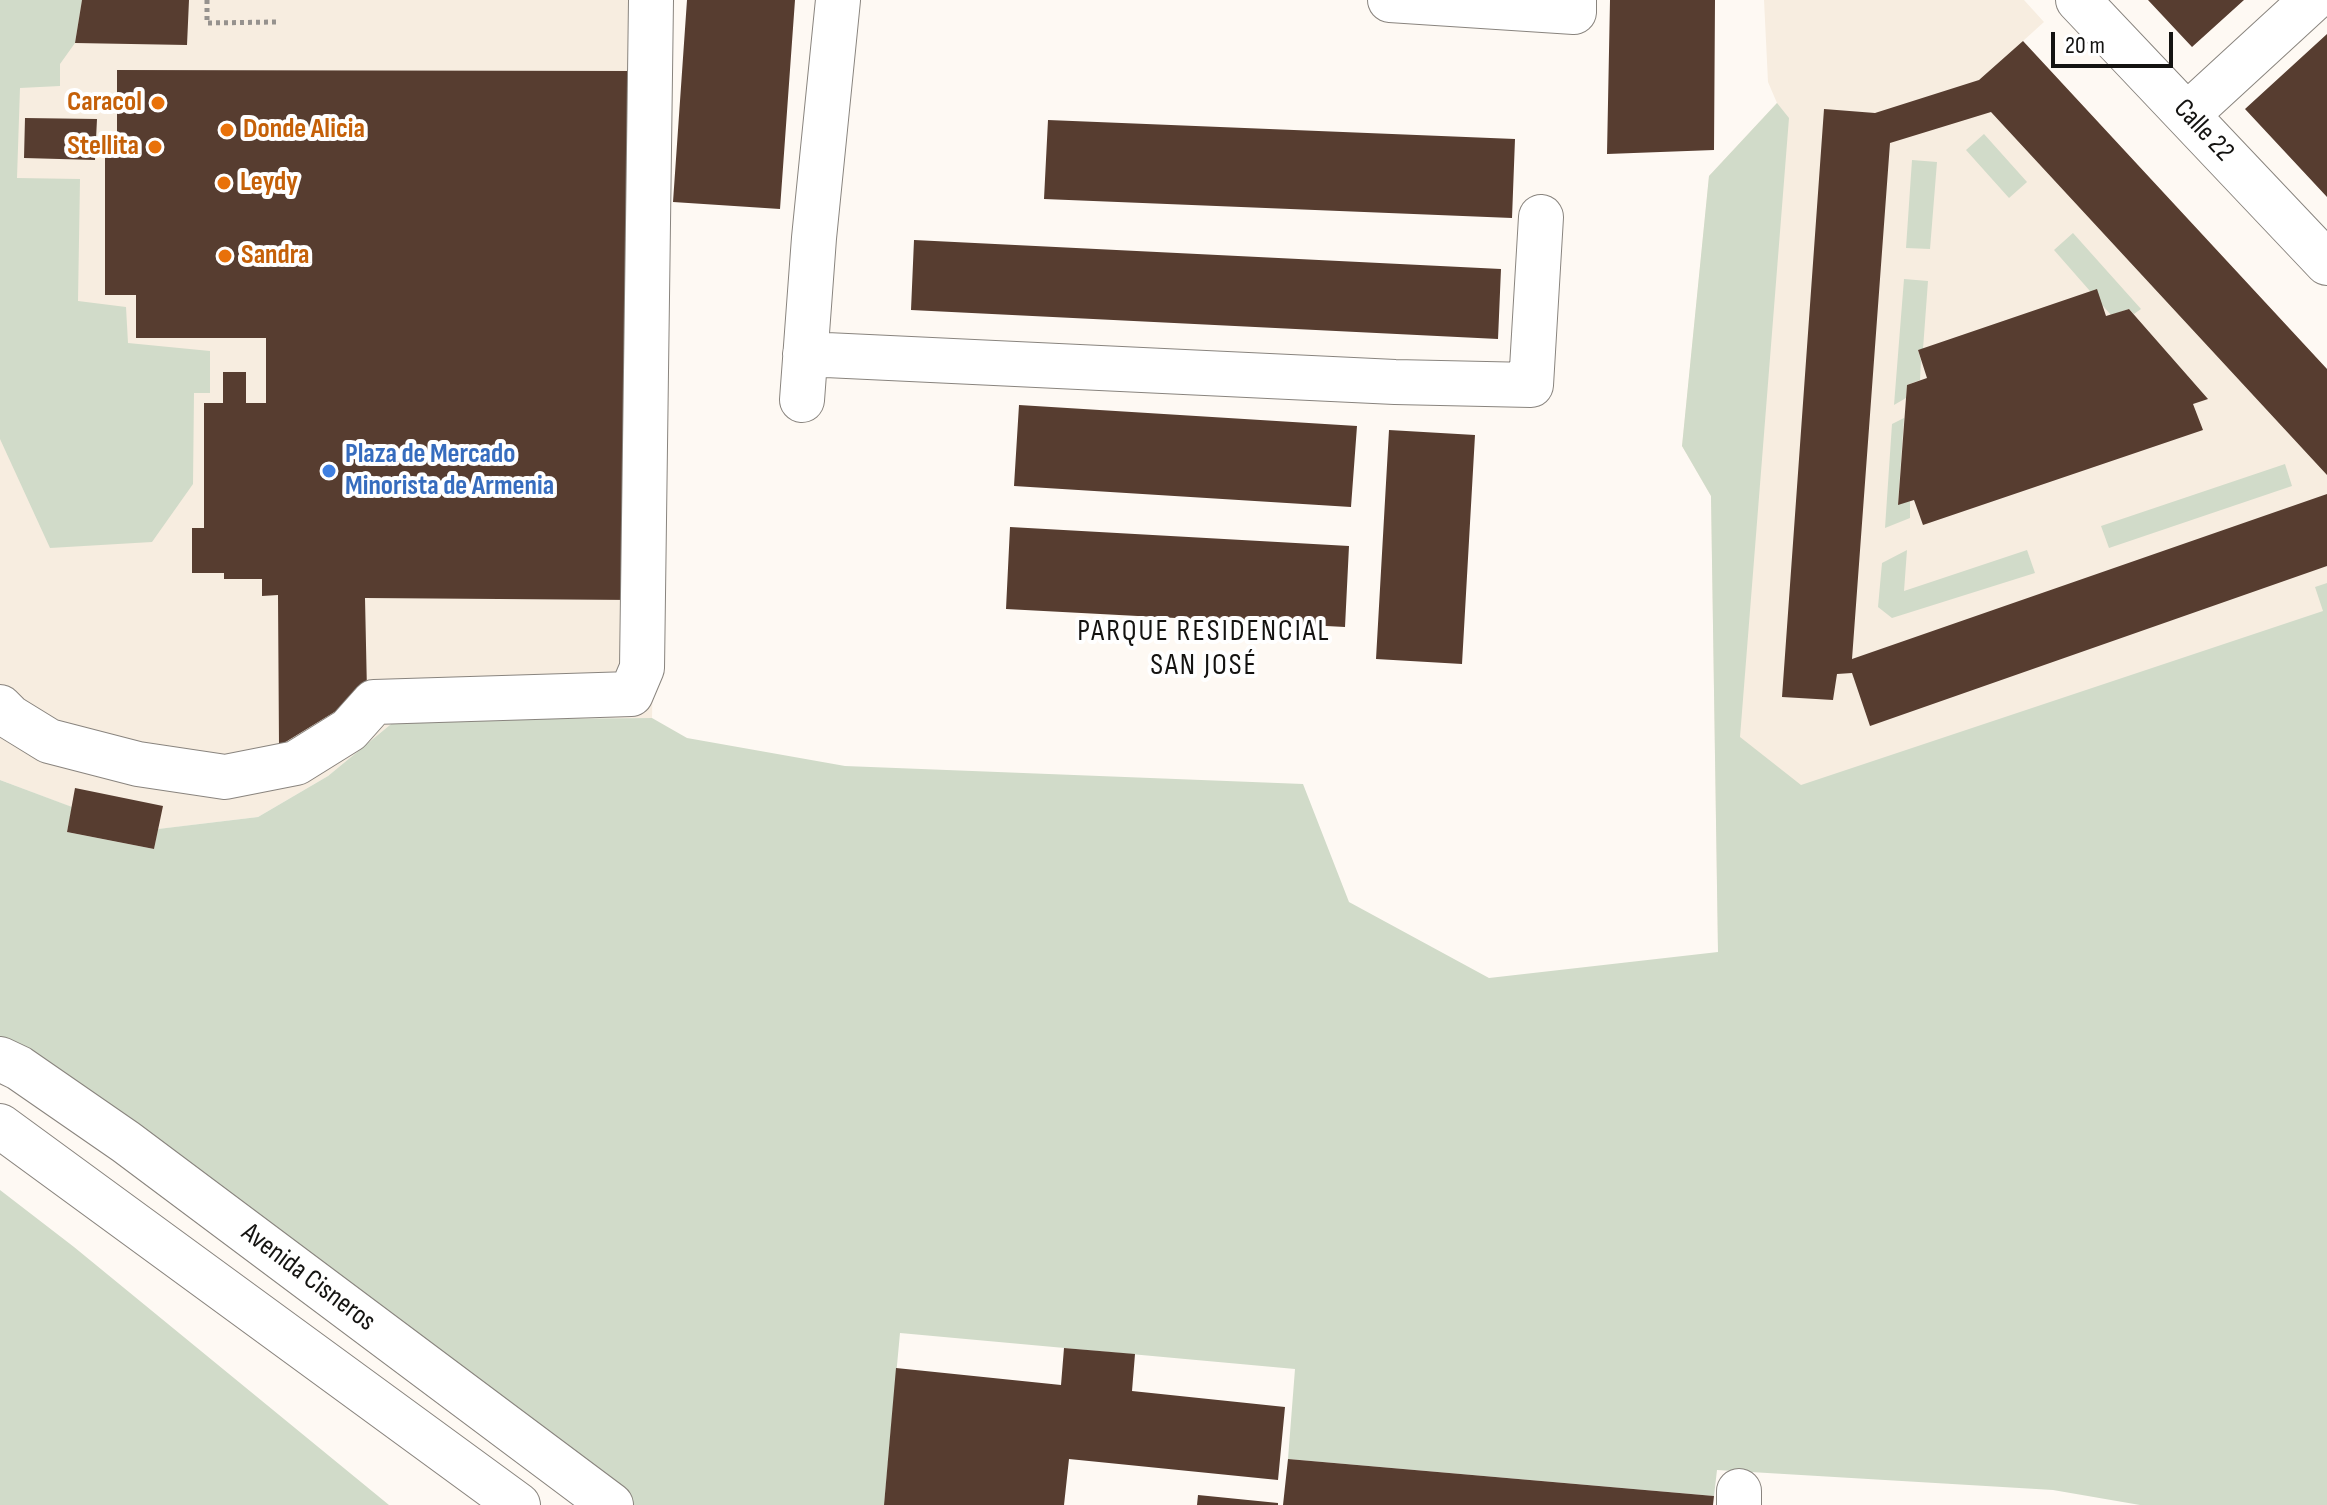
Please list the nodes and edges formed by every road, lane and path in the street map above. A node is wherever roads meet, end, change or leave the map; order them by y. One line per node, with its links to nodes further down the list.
1 (207, 0): 8 (path)
2 (651, 0): 14 (street)
3 (838, 0): 12 (street)
4 (1390, 0): 5 (street)
5 (1574, 0)
6 (2078, 0): 9 (street, Calle 22)
7 (2312, 0): 9 (street)
8 (276, 22)
9 (2188, 114): 11 (street, Calle 22)
10 (1541, 217): 12 (street)
11 (2327, 263)
12 (805, 354): 13 (street)
13 (802, 400)
14 (0, 707)
15 (0, 1059): 18 (street, Avenida Cisneros)
16 (0, 1126): 17 (street, Avenida Cisneros)
17 (518, 1505)
18 (611, 1505)

